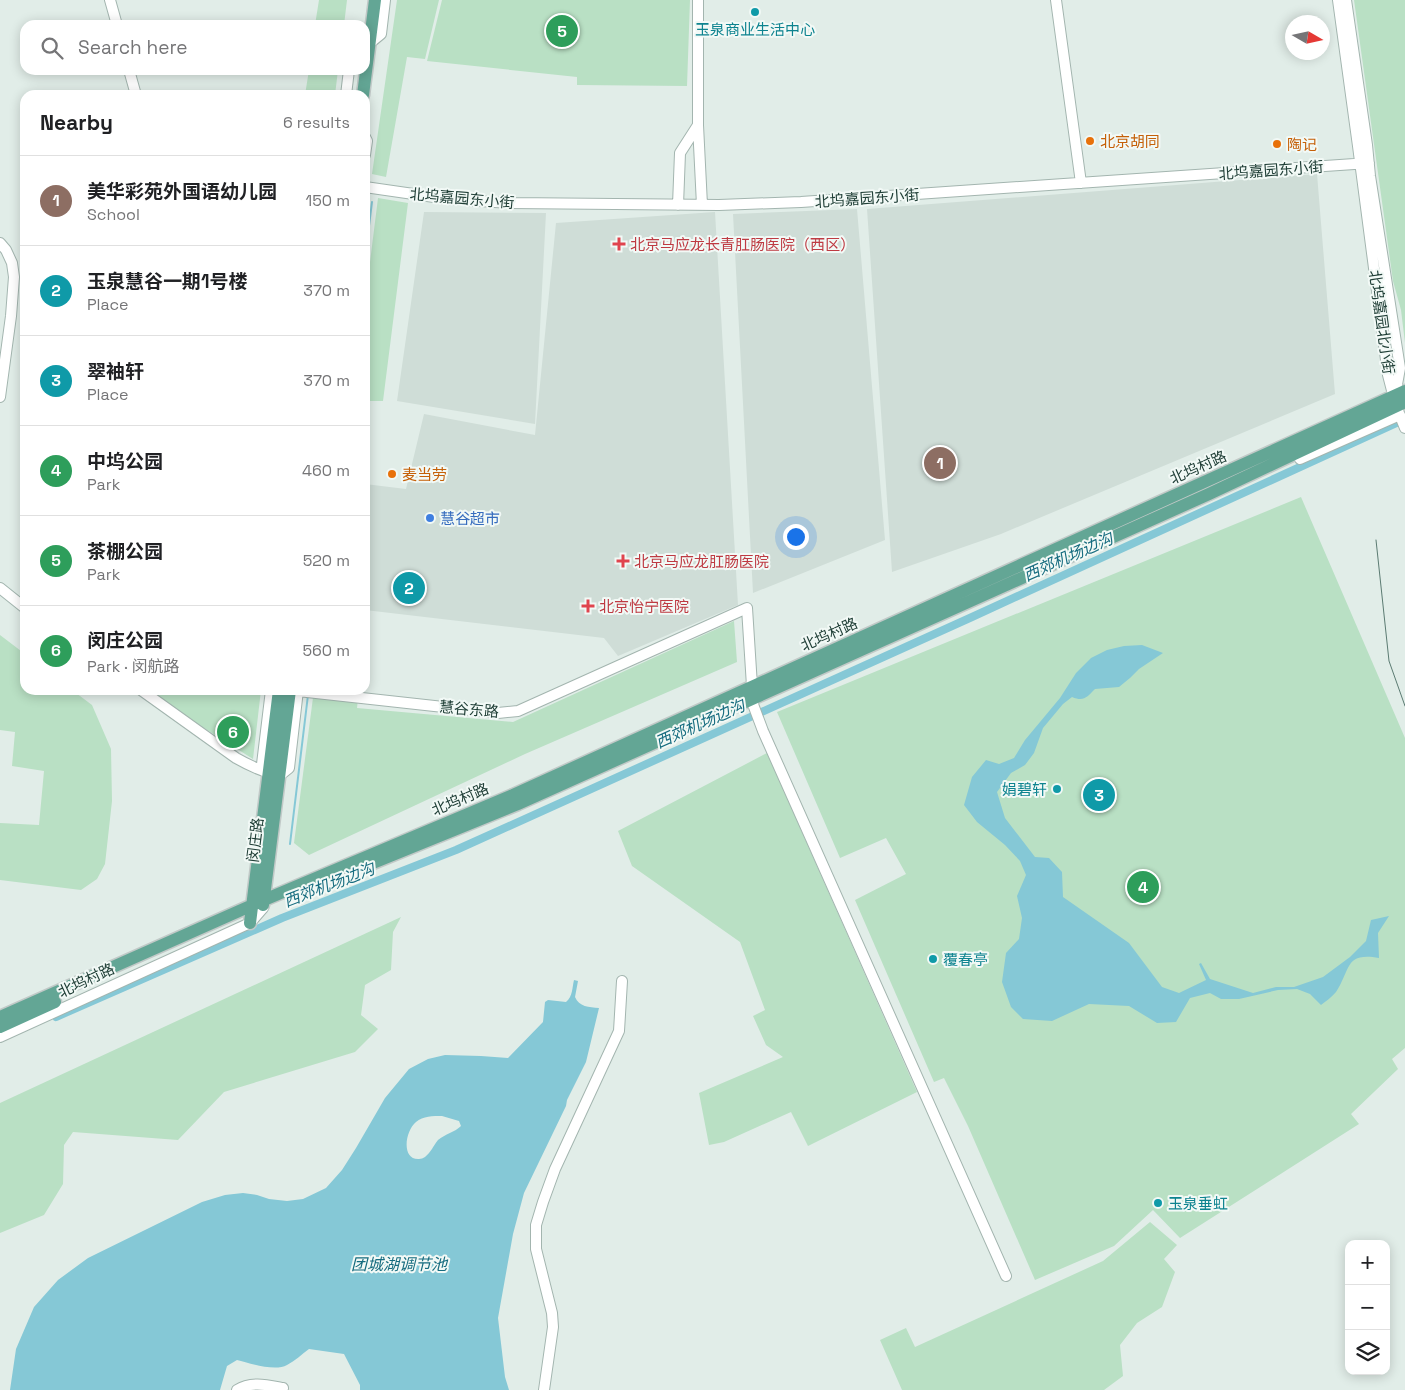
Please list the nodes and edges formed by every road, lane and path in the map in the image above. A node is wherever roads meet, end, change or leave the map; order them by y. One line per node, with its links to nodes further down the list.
1 (110, 0): 9 (street)
2 (366, 0): 10 (main road)
3 (375, 0): 11 (main road)
4 (385, 0): 11 (street)
5 (698, 0): 20 (street)
6 (1056, 0): 22 (street)
7 (1338, 0): 21 (street, 北坞嘉园北小街)
8 (1346, 0): 21 (street, 北坞嘉园北小街)
9 (116, 20)
10 (364, 20)
11 (370, 43)
12 (130, 75): 16 (street)
13 (348, 75): 17 (street)
14 (356, 75): 18 (main road)
15 (366, 75): 19 (main road)
16 (135, 90)
17 (347, 90)
18 (355, 90)
19 (364, 90)
20 (698, 125): 24 (street); 25 (street)
21 (1365, 163): 22 (street, 北坞嘉园东小街); 28 (street, 北坞嘉园北小街)
22 (1081, 183): 25 (street, 北坞嘉园东小街)
23 (370, 188): 24 (street, 北坞嘉园东小街)
24 (678, 205): 25 (street, 北坞嘉园东小街)
25 (702, 205)
26 (0, 243): 27 (street)
27 (0, 397)
28 (1400, 402): 29 (street); 30 (main road, 北坞村路); 31 (street); 39 (main road, 北坞村路)
29 (1405, 428)
30 (1284, 458): 31 (main road); 39 (main road, 北坞村路)
31 (1300, 459)
32 (0, 588): 33 (street)
33 (20, 604)
34 (147, 695): 40 (street)
35 (271, 695): 40 (street, 闵庄路)
36 (279, 695): 40 (main road, 闵庄路)
37 (300, 695): 40 (main road, 闵庄路)
38 (337, 695): 39 (street, 慧谷东路)
39 (753, 699): 41 (main road, 北坞村路); 46 (street)
40 (274, 775): 41 (main road, 闵庄路)
41 (256, 910): 43 (main road, 北坞村路); 44 (main road, 北坞村路); 45 (street, 北坞村路)
42 (622, 981): 49 (street)
43 (0, 1017)
44 (0, 1027)
45 (0, 1037)
46 (1006, 1276)
47 (283, 1388): 48 (street)
48 (237, 1390)
49 (544, 1390)

